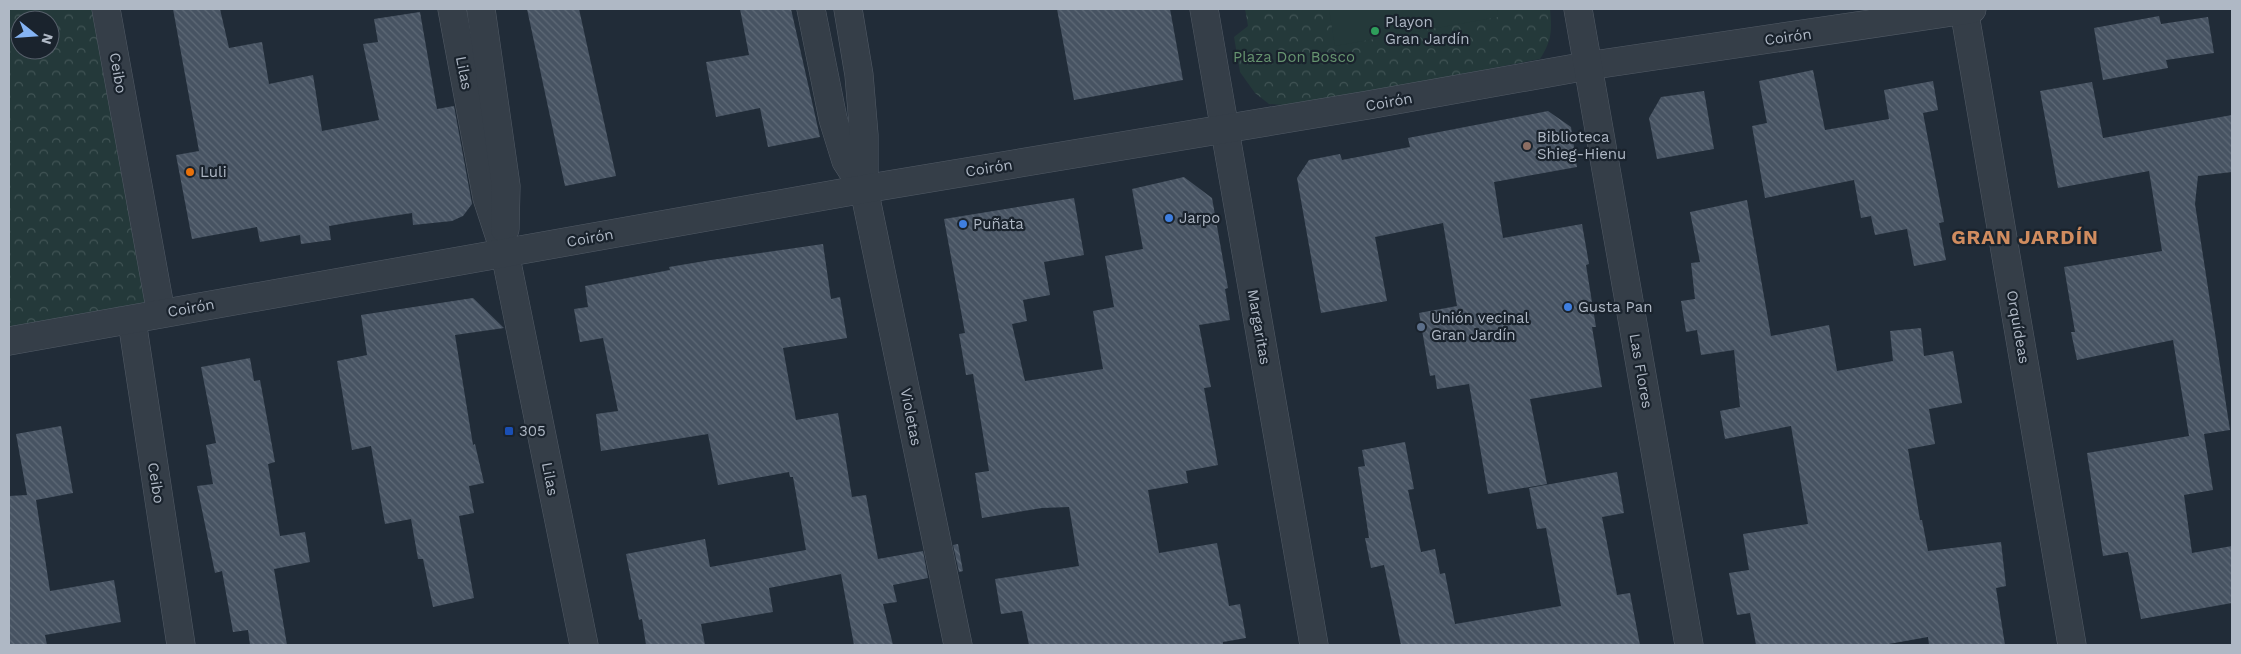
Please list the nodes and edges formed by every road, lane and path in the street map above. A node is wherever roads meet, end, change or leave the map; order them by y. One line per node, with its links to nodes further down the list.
1 (106, 9): 13 (street, Ceibo)
2 (452, 9): 12 (street, Lilas)
3 (482, 9): 12 (street, Lilas)
4 (811, 9): 11 (street, Violetas)
5 (848, 9): 11 (street, Violetas)
6 (1204, 9): 10 (street, Margaritas)
7 (1578, 9): 9 (street, Las Flores)
8 (1966, 9): 9 (street, Coirón); 21 (street, Orquídeas)
9 (1587, 66): 10 (street, Coirón); 20 (street, Las Flores)
10 (1225, 129): 11 (street, Coirón); 19 (street, Margaritas)
11 (864, 189): 12 (street, Coirón); 18 (street, Violetas)
12 (505, 253): 13 (street, Coirón); 17 (street, Lilas)
13 (161, 313): 14 (street, Coirón)
14 (132, 321): 15 (street, Coirón); 16 (street, Ceibo)
15 (9, 341)
16 (181, 645)
17 (584, 645)
18 (958, 645)
19 (1314, 645)
20 (1689, 645)
21 (2072, 645)

